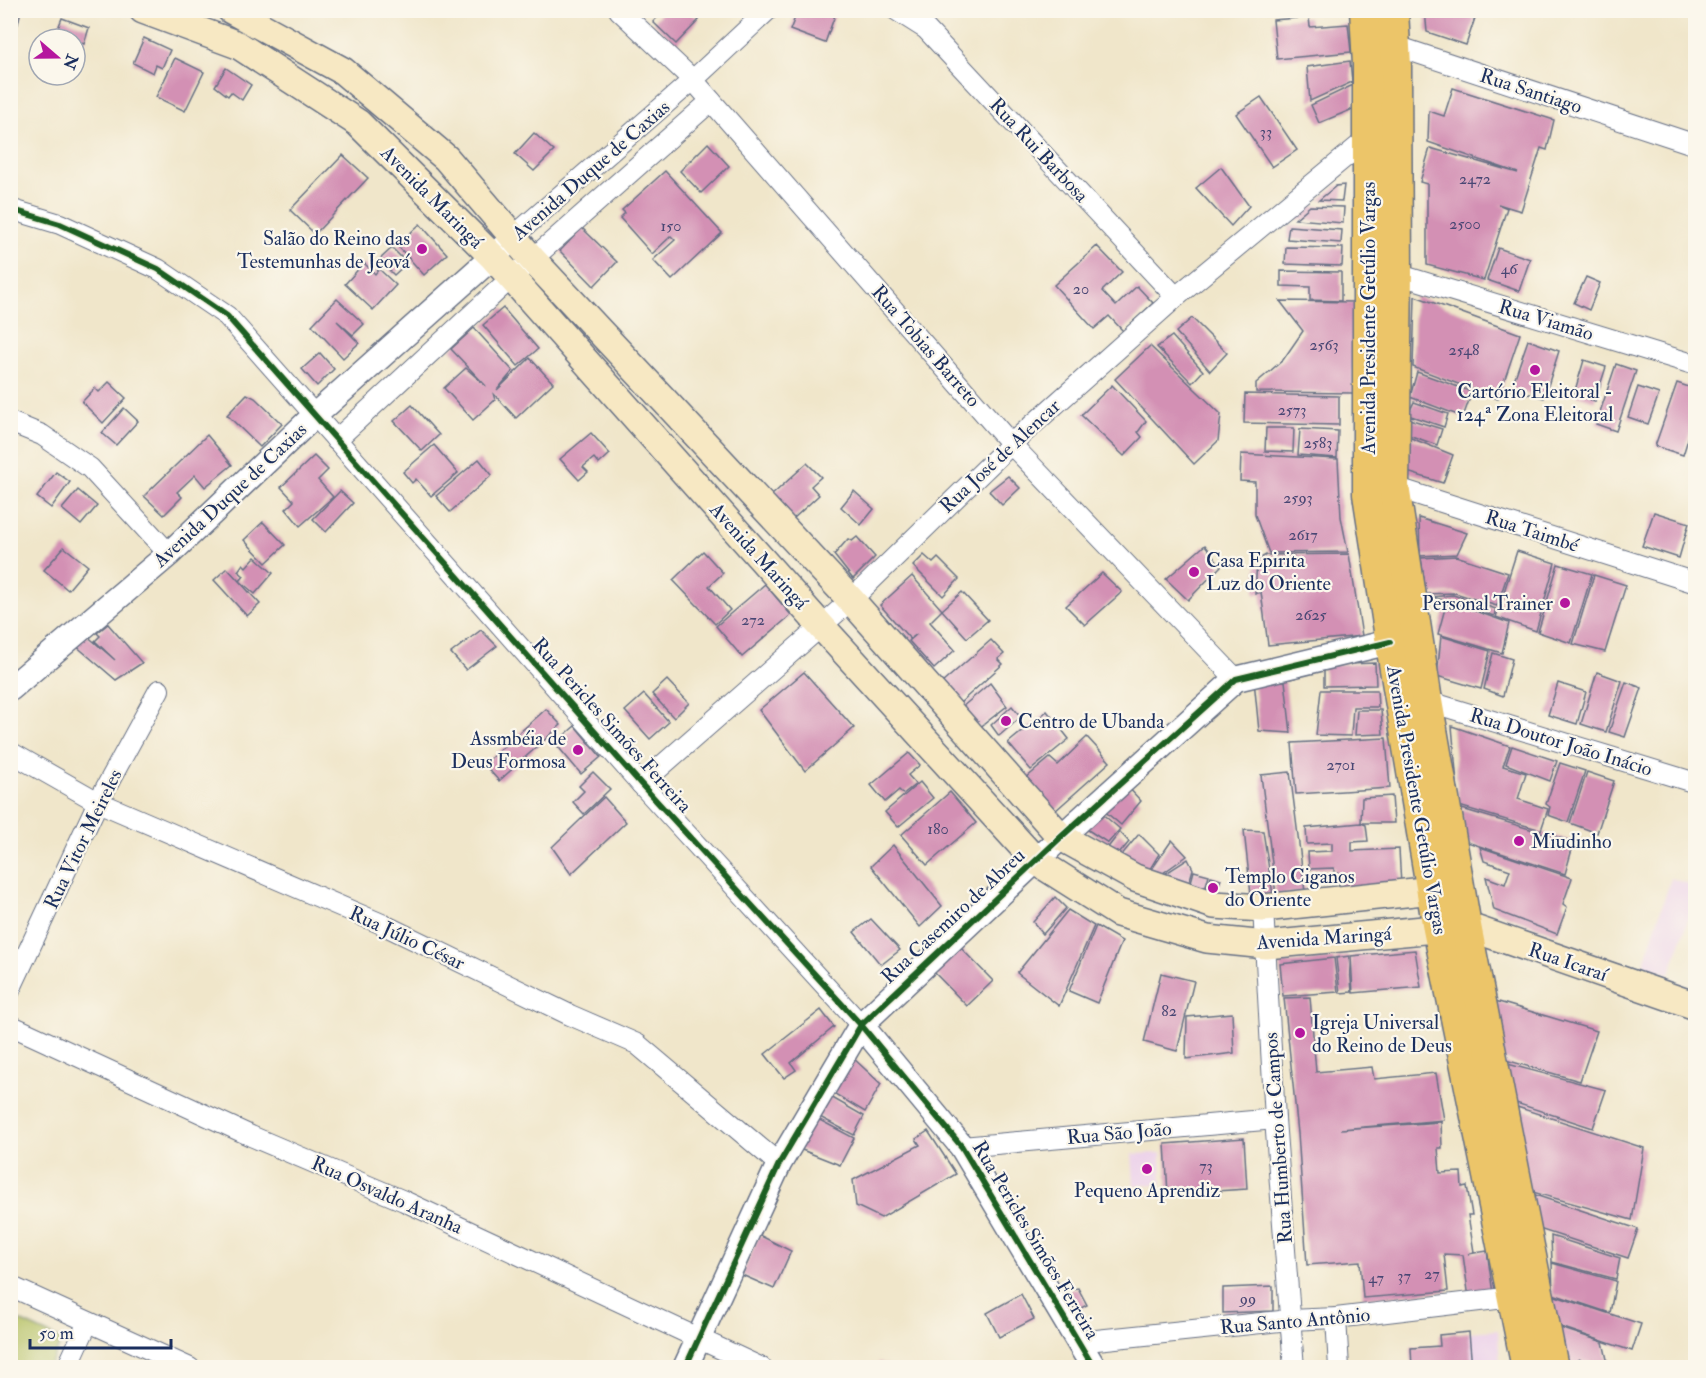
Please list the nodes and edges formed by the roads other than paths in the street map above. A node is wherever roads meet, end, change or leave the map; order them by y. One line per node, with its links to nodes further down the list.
1 (143, 10): 15 (main road, Avenida Maringá)
2 (231, 10): 14 (main road, Avenida Maringá)
3 (619, 10): 9 (street, Rua Tobias Barreto)
4 (768, 10): 9 (street, Avenida Duque de Caxias)
5 (896, 10): 19 (street, Rua Rui Barbosa)
6 (1393, 10): 8 (main road, Avenida Presidente Getúlio Vargas)
7 (1366, 24): 8 (street, Rua Santiago); 11 (main road, Avenida Presidente Getúlio Vargas)
8 (1395, 45): 12 (street, Rua Santiago); 17 (main road, Avenida Presidente Getúlio Vargas)
9 (693, 80): 10 (street, Rua Tobias Barreto); 14 (street, Avenida Duque de Caxias)
10 (711, 101): 16 (street, Avenida Duque de Caxias); 24 (street, Rua Tobias Barreto)
11 (1367, 139): 19 (street, Rua José de Alencar); 25 (main road, Avenida Presidente Getúlio Vargas)
12 (1695, 145)
13 (10, 209): 21 (street, Rua Pericles Simões Ferreira)
14 (514, 236): 15 (street, Avenida Duque de Caxias); 16 (main road, Avenida Maringá)
15 (492, 257): 18 (main road, Avenida Maringá); 21 (street, Avenida Duque de Caxias)
16 (532, 259): 18 (street, Avenida Duque de Caxias); 28 (main road, Avenida Maringá)
17 (1397, 274): 20 (street, Rua Viamão); 25 (main road, Avenida Presidente Getúlio Vargas)
18 (511, 278): 23 (street, Avenida Duque de Caxias); 29 (main road, Avenida Maringá)
19 (1176, 297): 24 (street, Rua José de Alencar)
20 (1695, 365)
21 (314, 416): 23 (street, Rua Pericles Simões Ferreira); 26 (street, Avenida Duque de Caxias)
22 (10, 422): 26 (street)
23 (336, 440): 37 (street, Rua Pericles Simões Ferreira)
24 (1011, 444): 28 (street, Rua José de Alencar); 31 (street, Rua Tobias Barreto)
25 (1381, 483): 27 (street, Rua Taimbé); 30 (main road, Avenida Presidente Getúlio Vargas); 34 (main road, Avenida Presidente Getúlio Vargas)
26 (169, 554): 32 (street, Avenida Duque de Caxias)
27 (1695, 583)
28 (851, 600): 29 (street, Rua José de Alencar); 39 (main road, Avenida Maringá)
29 (821, 626): 37 (street, Rua José de Alencar); 40 (main road, Avenida Maringá)
30 (1390, 642): 31 (street, Rua Casemiro de Abreu); 41 (main road, Avenida Presidente Getúlio Vargas)
31 (1236, 679): 39 (street, Rua Casemiro de Abreu)
32 (10, 688)
33 (159, 690): 38 (street, Rua Vitor Meireles)
34 (1427, 700): 36 (street, Rua Doutor João Inácio); 41 (main road, Avenida Presidente Getúlio Vargas)
35 (10, 752): 38 (street, Rua Júlio César)
36 (1695, 783)
37 (641, 784): 48 (street, Rua Pericles Simões Ferreira)
38 (98, 802): 45 (street, Rua Vitor Meireles); 51 (street, Rua Júlio César)
39 (1061, 837): 40 (street, Rua Casemiro de Abreu); 42 (main road, Avenida Maringá)
40 (1036, 861): 44 (main road, Avenida Maringá); 48 (street, Rua Casemiro de Abreu)
41 (1445, 889): 42 (main road, Avenida Maringá); 43 (main road, Avenida Presidente Getúlio Vargas)
42 (1263, 908): 44 (street, Rua Humberto de Campos)
43 (1452, 928): 44 (main road, Avenida Maringá); 46 (main road, Rua Icaraí); 53 (main road, Avenida Presidente Getúlio Vargas); 67 (main road, Avenida Presidente Getúlio Vargas)
44 (1266, 945): 49 (street, Rua Humberto de Campos)
45 (10, 990)
46 (1695, 1006)
47 (10, 1025): 57 (street, Rua Osvaldo Aranha)
48 (861, 1025): 50 (street, Rua Pericles Simões Ferreira); 51 (street, Rua Casemiro de Abreu)
49 (1275, 1119): 50 (street, Rua São João); 55 (street, Rua Humberto de Campos)
50 (962, 1147): 58 (street, Rua Pericles Simões Ferreira)
51 (778, 1164): 57 (street, Rua Casemiro de Abreu)
52 (10, 1286): 56 (street)
53 (1513, 1297): 54 (street, Rua Santo Antônio); 66 (main road, Avenida Presidente Getúlio Vargas)
54 (1336, 1318): 55 (street, Rua Santo Antônio); 65 (street)
55 (1290, 1320): 58 (street, Rua Santo Antônio); 64 (street, Rua Humberto de Campos)
56 (88, 1322): 59 (street); 60 (street)
57 (699, 1336): 61 (street, Rua Casemiro de Abreu); 62 (street, Rua Osvaldo Aranha)
58 (1077, 1342): 63 (street, Rua Pericles Simões Ferreira)
59 (67, 1368)
60 (190, 1368)
61 (685, 1368)
62 (762, 1368)
63 (1094, 1368)
64 (1294, 1368)
65 (1339, 1368)
66 (1527, 1368)
67 (1553, 1368)

